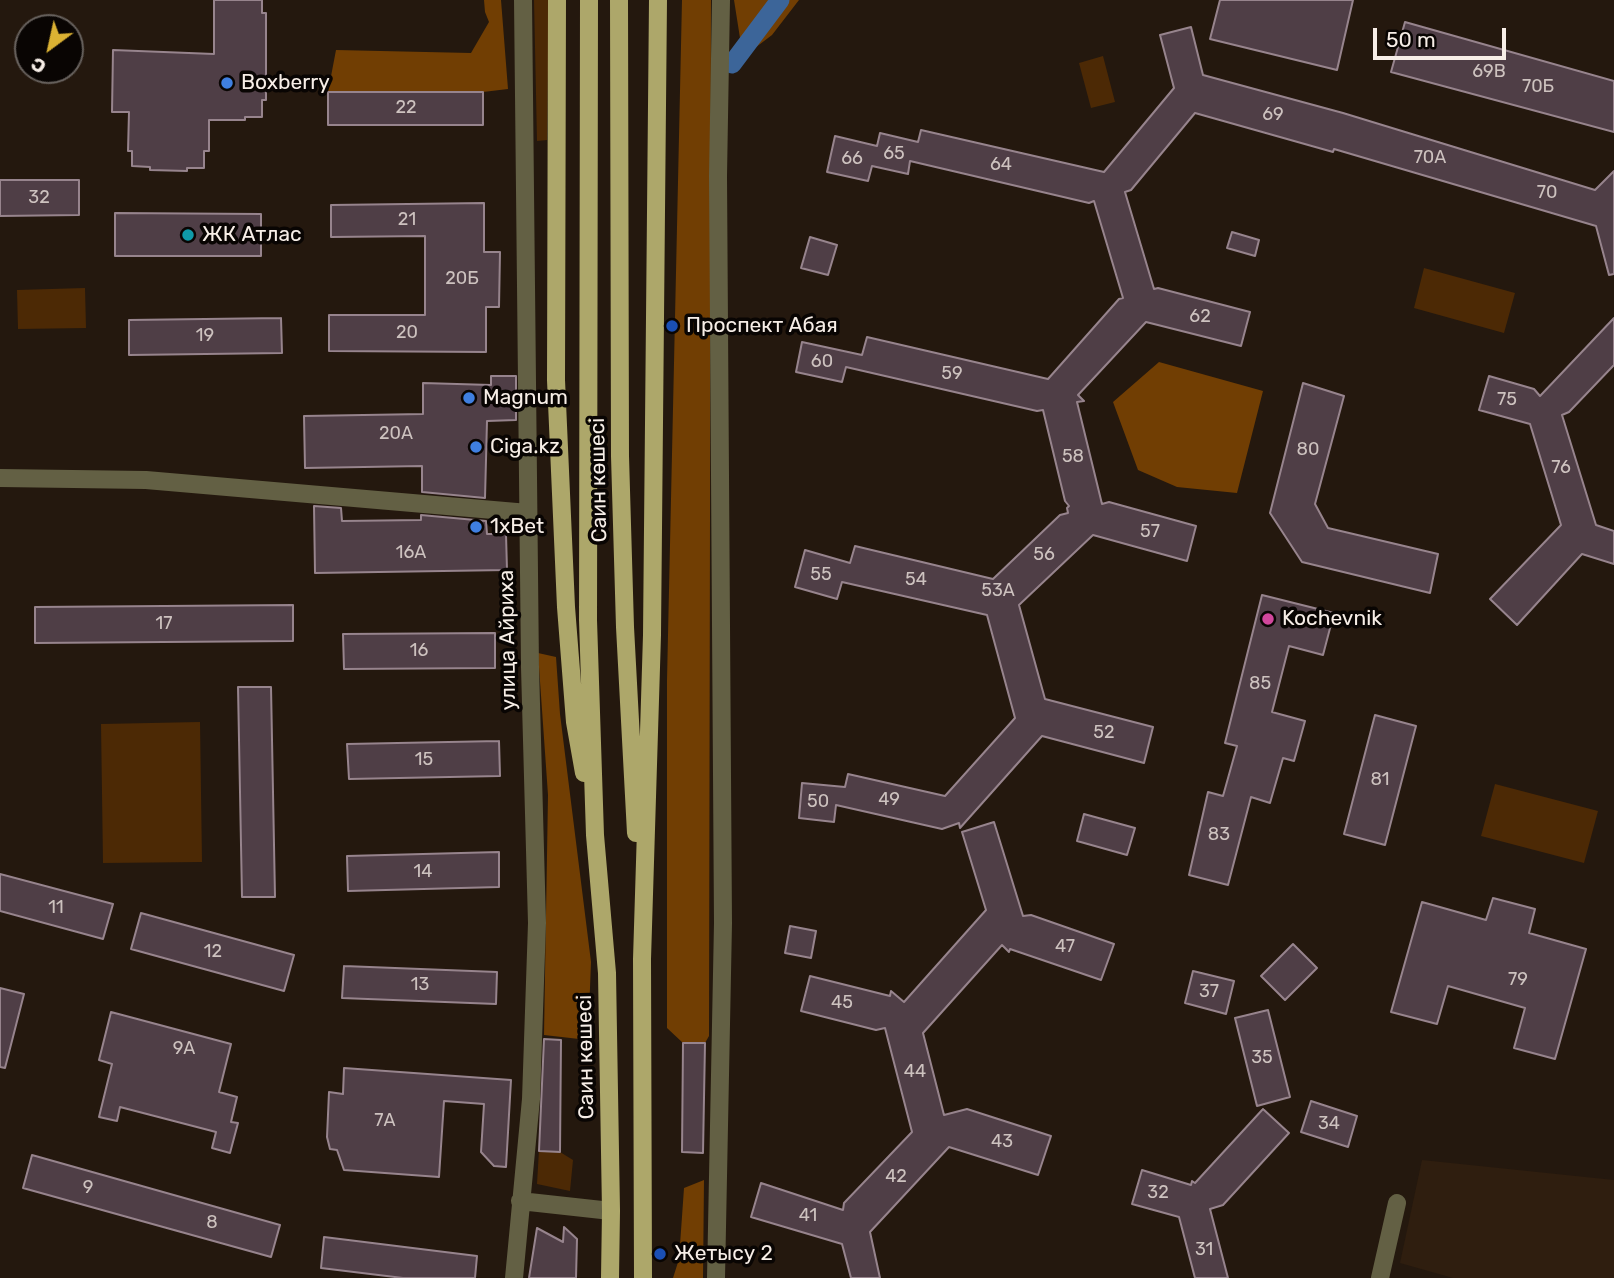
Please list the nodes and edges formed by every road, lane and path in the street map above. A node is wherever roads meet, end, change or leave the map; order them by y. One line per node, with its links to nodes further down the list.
1 (523, 0): 8 (street, улица Айриха)
2 (557, 0): 7 (main road, Саин көшесі)
3 (589, 0): 11 (main road, Саин көшесі)
4 (619, 0): 12 (main road, Саин көшесі)
5 (658, 0): 12 (main road, Саин көшесі)
6 (721, 0): 19 (street)
7 (556, 380): 8 (street); 11 (main road, Саин көшесі)
8 (527, 381): 10 (street, улица Айриха)
9 (0, 478): 10 (street)
10 (528, 513): 13 (street, улица Айриха)
11 (595, 835): 15 (main road, Саин көшесі)
12 (642, 959): 18 (main road, Саин көшесі)
13 (520, 1201): 15 (street); 16 (street, улица Айриха)
14 (1397, 1203): 20 (street)
15 (611, 1211): 17 (main road, Саин көшесі)
16 (514, 1278)
17 (610, 1278)
18 (643, 1278)
19 (716, 1278)
20 (1380, 1278)

